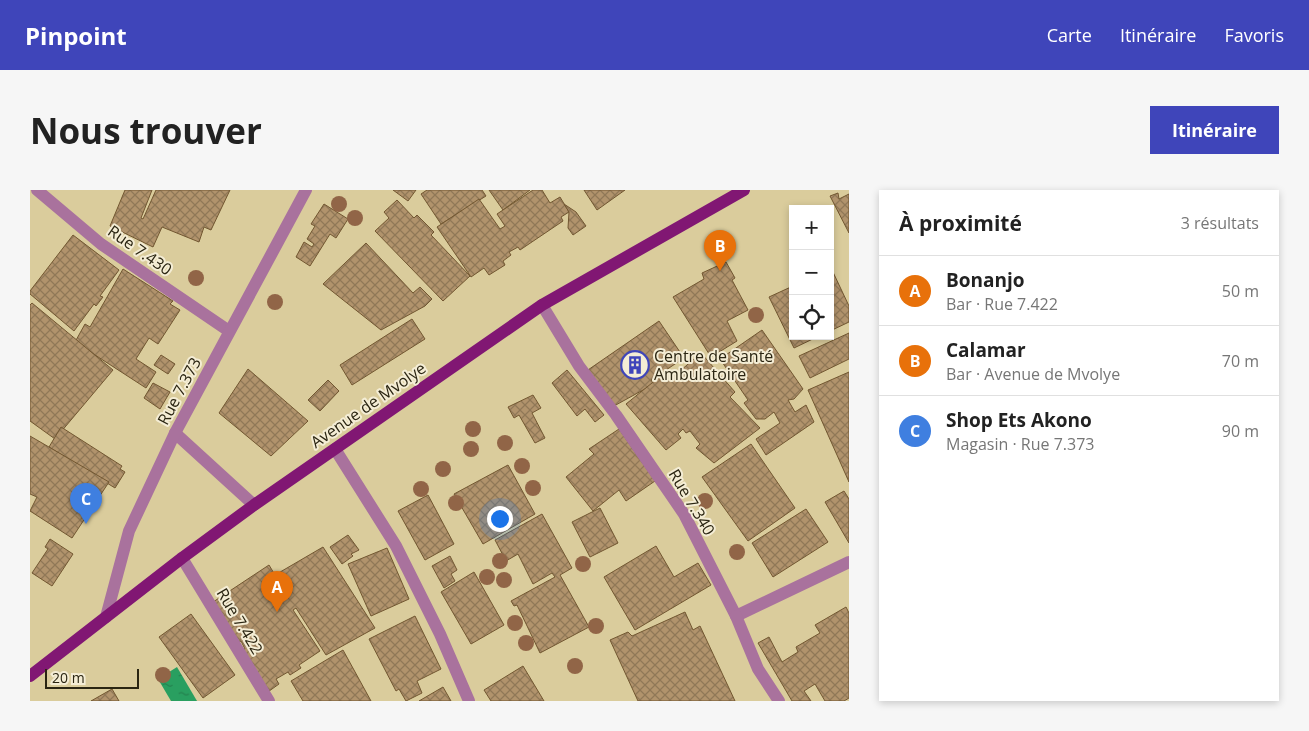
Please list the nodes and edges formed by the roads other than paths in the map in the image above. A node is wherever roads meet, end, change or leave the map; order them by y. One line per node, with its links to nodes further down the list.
1 (37, 190): 5 (street, Rue 7.430)
2 (306, 190): 5 (street, Rue 7.373)
3 (744, 190): 4 (main road, Avenue de Mvolye)
4 (542, 305): 7 (main road, Avenue de Mvolye); 11 (street, Rue 7.340)
5 (229, 331): 6 (street, Rue 7.373)
6 (175, 433): 8 (street); 12 (street, Rue 7.373)
7 (335, 448): 8 (main road, Avenue de Mvolye); 15 (street)
8 (254, 505): 9 (main road, Avenue de Mvolye)
9 (182, 558): 12 (main road, Avenue de Mvolye); 14 (street, Rue 7.422)
10 (849, 562): 11 (street)
11 (736, 616): 16 (street, Rue 7.340)
12 (106, 617): 13 (main road, Avenue de Mvolye)
13 (30, 676)
14 (269, 701)
15 (469, 701)
16 (779, 701)

